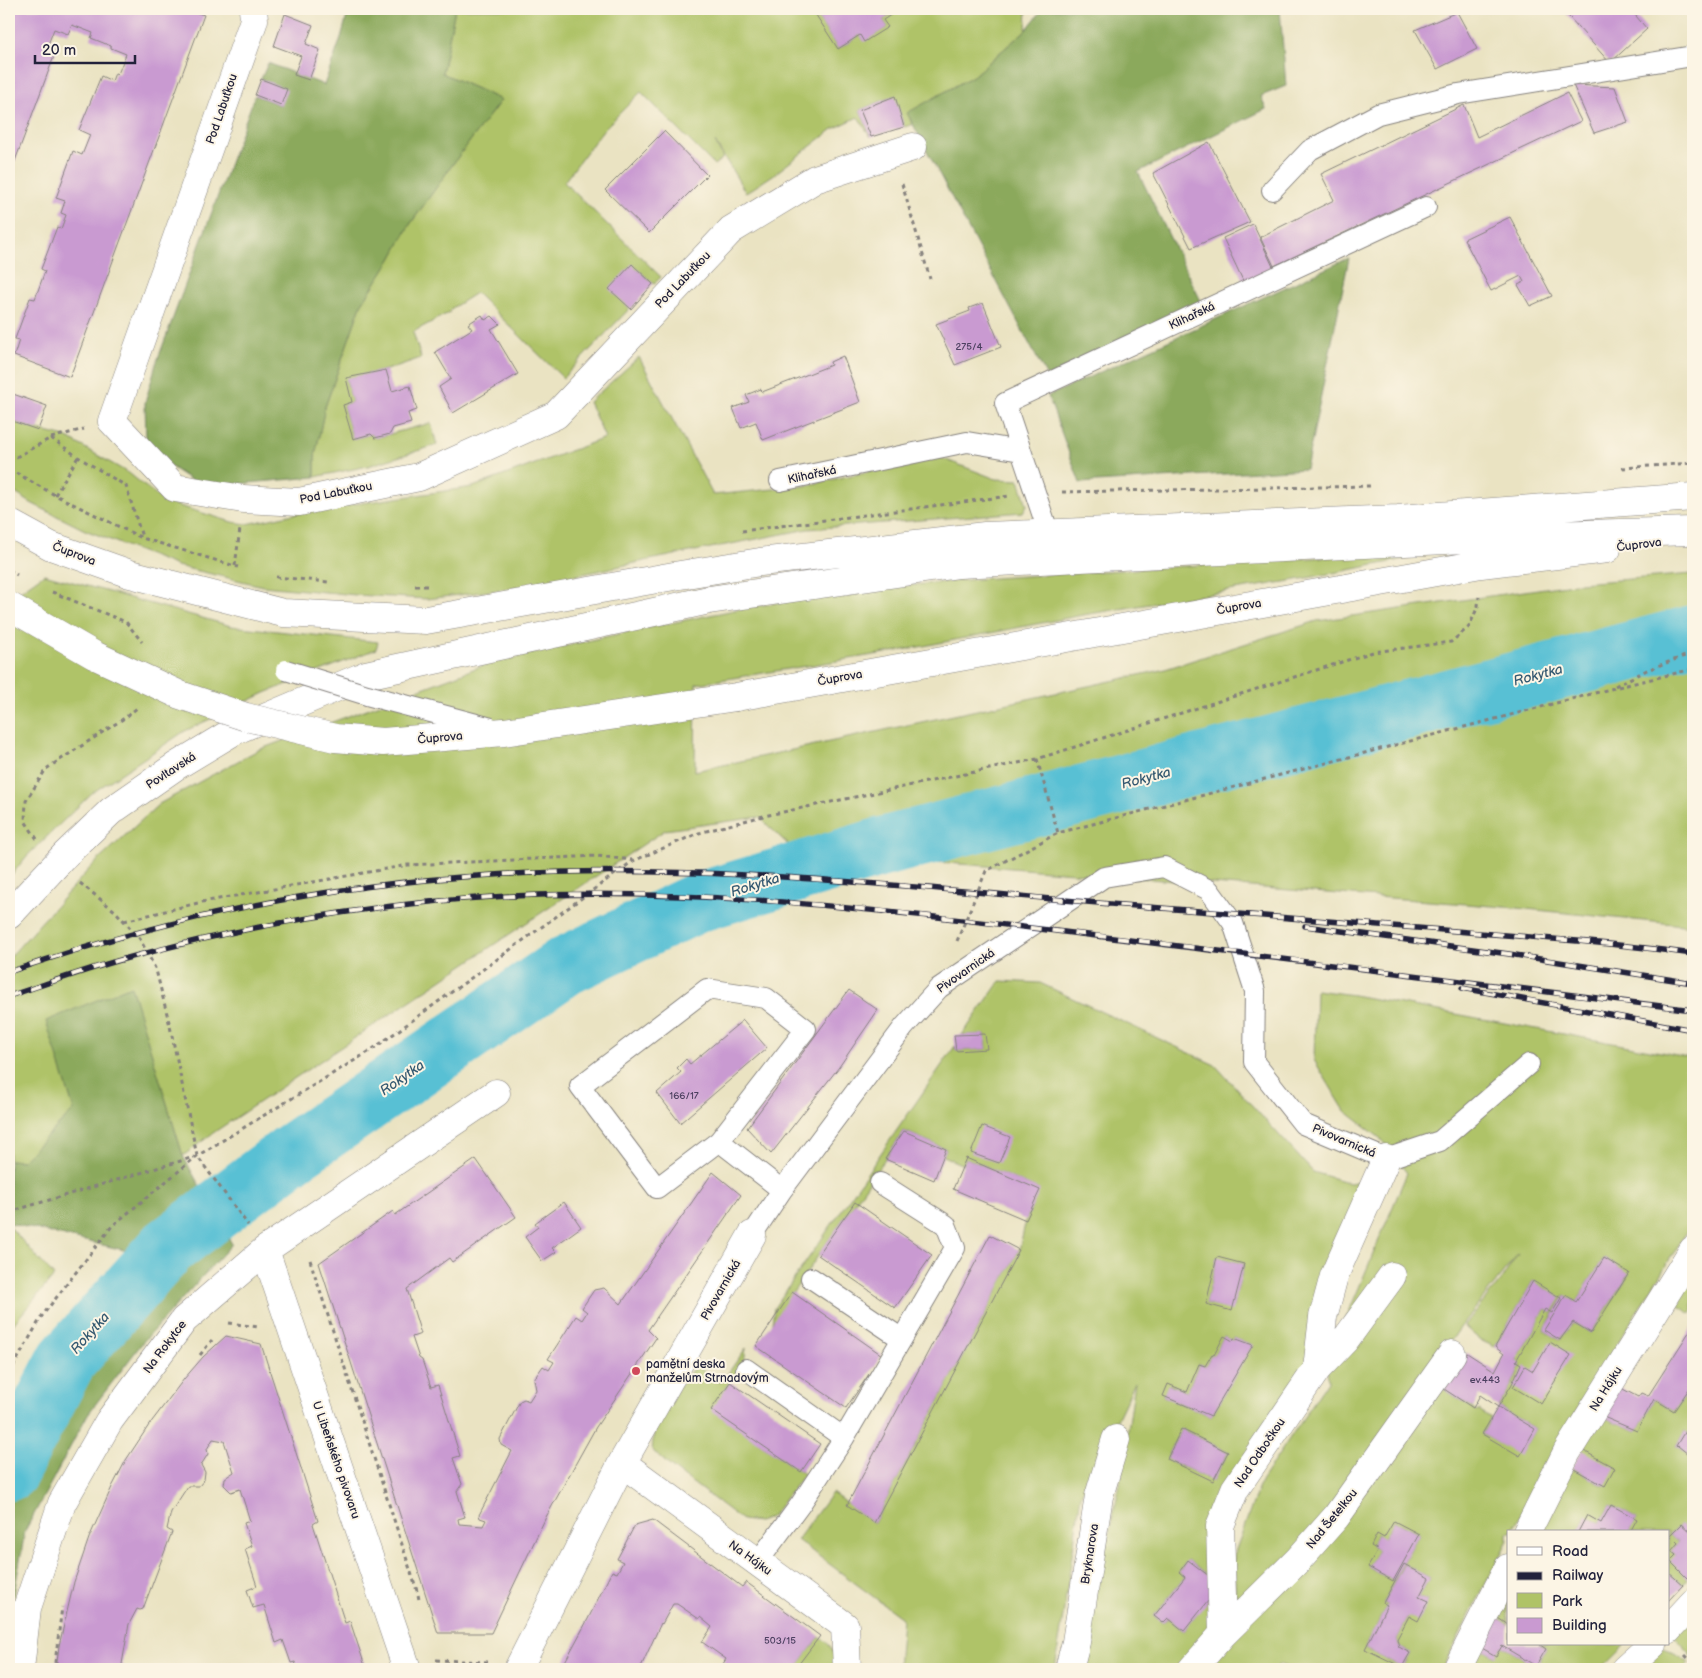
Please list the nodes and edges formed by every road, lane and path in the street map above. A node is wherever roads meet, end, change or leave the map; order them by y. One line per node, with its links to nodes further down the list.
1 (253, 9): 7 (main road, Pod Labuťkou)
2 (1693, 56): 4 (lane)
3 (903, 150): 6 (path); 7 (main road, Pod Labuťkou)
4 (1272, 190)
5 (1426, 206): 9 (lane, Klihařská)
6 (930, 279)
7 (112, 421): 8 (path)
8 (51, 438): 10 (path); 11 (path)
9 (1021, 451): 12 (lane, Klihařská); 17 (lane, Klihařská)
10 (78, 457): 13 (path); 18 (path)
11 (9, 461)
12 (780, 481)
13 (55, 495)
14 (1693, 497): 17 (main road, Čuprova)
15 (9, 523): 22 (main road, Čuprova)
16 (1693, 530): 30 (main road, Čuprova)
17 (1049, 534): 22 (main road, Čuprova)
18 (142, 538)
19 (1693, 539): 20 (main road, Čuprova)
20 (1481, 564): 33 (main road, Čuprova, bridge); 34 (path)
21 (9, 570): 23 (path)
22 (674, 576): 30 (main road, Čuprova)
23 (22, 578)
24 (44, 589): 26 (path)
25 (9, 606): 33 (main road, Čuprova, bridge)
26 (143, 643)
27 (1693, 653): 31 (path)
28 (1693, 668): 31 (path)
29 (286, 670): 33 (lane, bridge)
30 (366, 675): 39 (main road, Povltavská)
31 (1610, 689): 35 (path)
32 (140, 705): 36 (path)
33 (504, 732)
34 (1037, 759): 35 (path); 37 (path)
35 (1058, 833): 41 (path)
36 (42, 845)
37 (633, 860): 40 (path); 45 (path)
38 (78, 881): 40 (path)
39 (9, 915)
40 (124, 921): 45 (path)
41 (957, 943)
42 (1529, 1064): 46 (lane, Pivovarnická)
43 (496, 1093): 51 (main road, Na Rokytce)
44 (719, 1141): 44 (lane); 48 (lane)
45 (197, 1156): 49 (path); 51 (path); 62 (path)
46 (1386, 1159): 48 (lane, Pivovarnická); 61 (main road, Nad Odbočkou)
47 (880, 1183): 57 (lane)
48 (782, 1190): 50 (lane, Pivovarnická)
49 (9, 1212)
50 (752, 1235): 65 (main road, Pivovarnická)
51 (258, 1240): 77 (main road, Na Rokytce); 79 (main road, U Libeňského pivovaru)
52 (1693, 1250): 66 (main road, Na Hájku)
53 (310, 1260): 69 (path)
54 (1392, 1276): 61 (main road, Nad Odbočkou)
55 (811, 1278): 57 (lane)
56 (214, 1337): 59 (path)
57 (902, 1339): 63 (lane)
58 (1452, 1354): 73 (main road, Nad Šetelkou)
59 (197, 1359)
60 (746, 1369): 63 (lane)
61 (1317, 1369): 73 (main road, Nad Odbočkou)
62 (9, 1374)
63 (844, 1438): 67 (lane)
64 (1116, 1439): 81 (main road, Bryknarova)
65 (622, 1463): 67 (main road, Na Hájku); 76 (main road, Pivovarnická)
66 (1528, 1530)
67 (758, 1563): 80 (main road, Na Hájku)
68 (1507, 1570): 83 (main road)
69 (419, 1602)
70 (1693, 1603): 72 (main road)
71 (62, 1605): 78 (path)
72 (1670, 1628)
73 (1223, 1634): 82 (main road, Nad Šetelkou)
74 (1651, 1646): 84 (main road)
75 (432, 1652): 76 (path)
76 (506, 1666)
77 (20, 1669)
78 (54, 1669)
79 (407, 1669)
80 (847, 1669)
81 (1069, 1669)
82 (1192, 1669)
83 (1457, 1669)
84 (1625, 1669)

